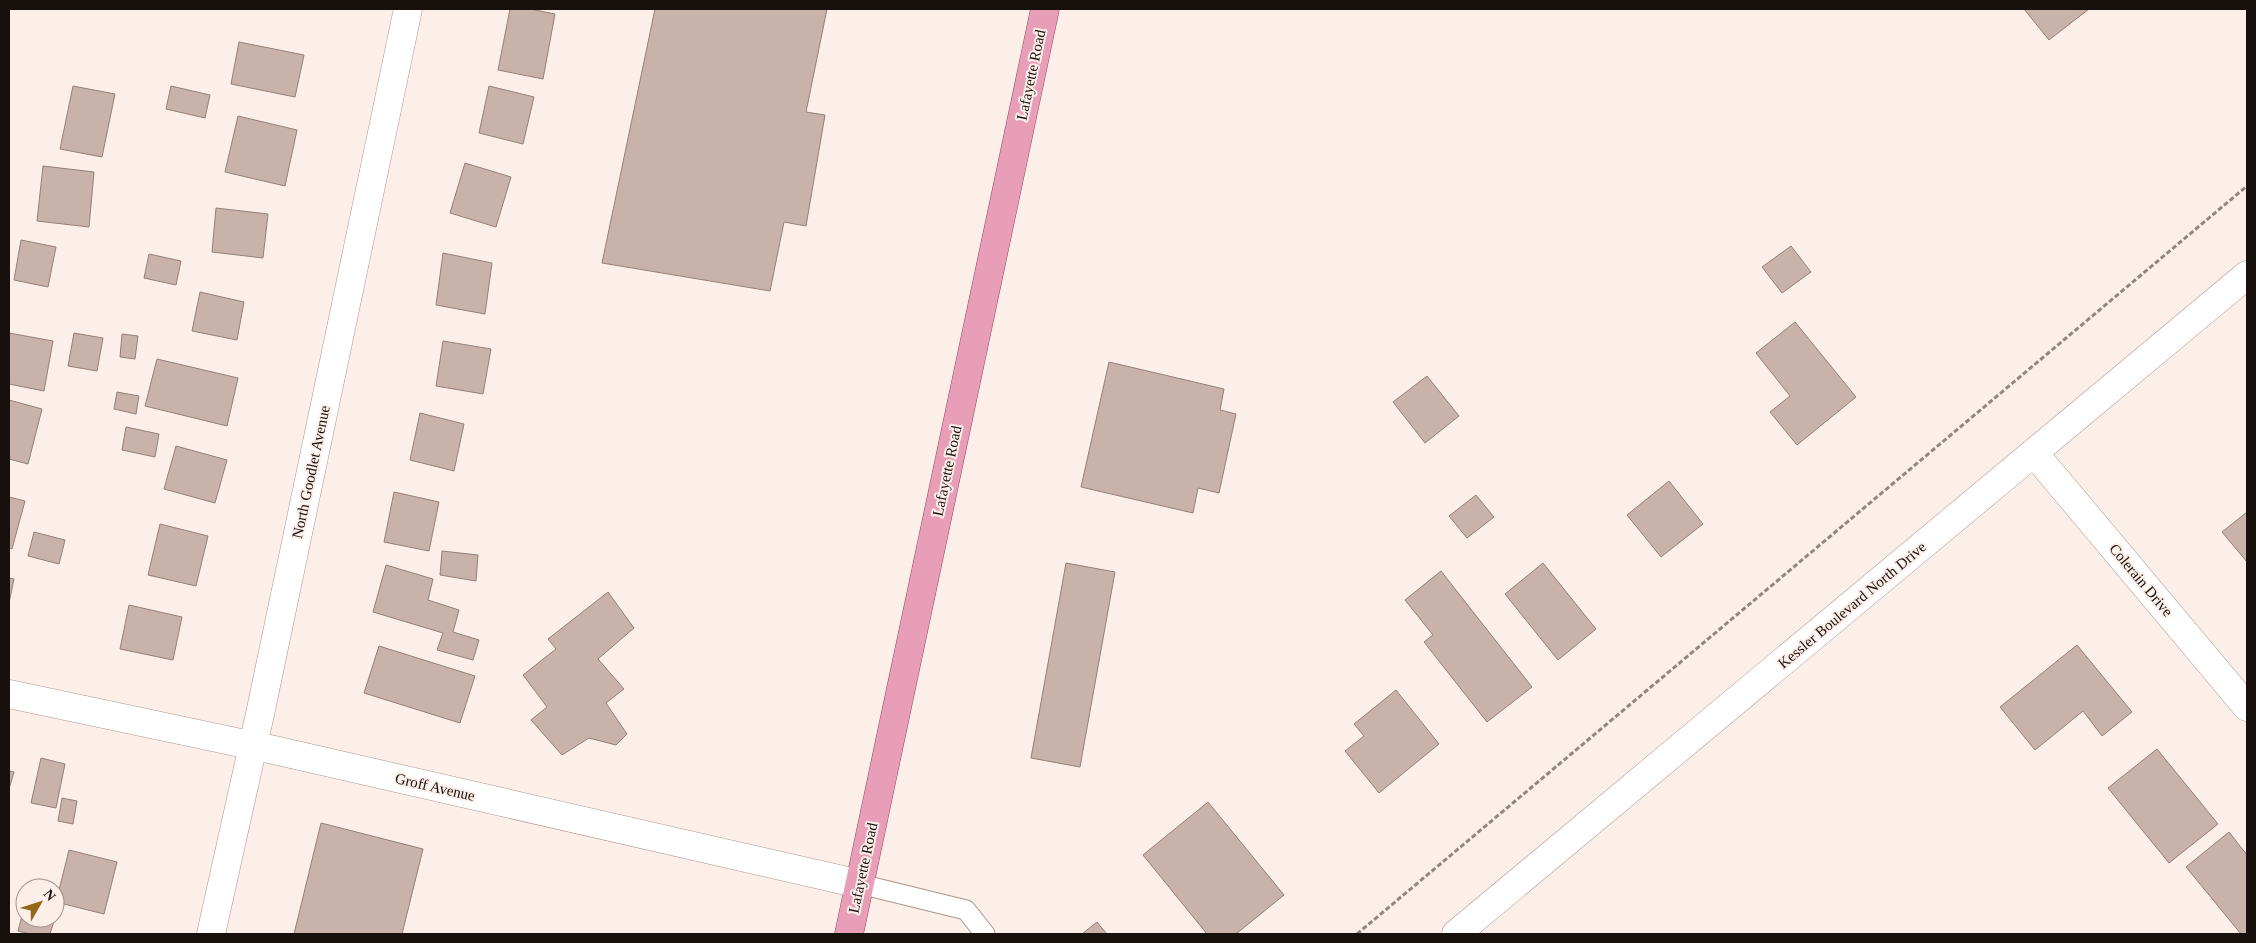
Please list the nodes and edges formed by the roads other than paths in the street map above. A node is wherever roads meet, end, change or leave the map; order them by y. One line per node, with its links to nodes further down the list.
1 (408, 9): 7 (street, North Goodlet Avenue)
2 (1045, 9): 8 (main road, Lafayette Road)
3 (2247, 275): 4 (street, Kessler Boulevard North Drive)
4 (2034, 453): 6 (street, Colerain Drive); 12 (street, Kessler Boulevard North Drive)
5 (9, 694): 7 (street, Groff Avenue)
6 (2247, 707)
7 (253, 746): 8 (street, Groff Avenue); 9 (street, North Goodlet Avenue)
8 (860, 884): 10 (main road, Lafayette Road); 11 (lane)
9 (211, 934)
10 (849, 934)
11 (985, 934)
12 (1456, 934)

